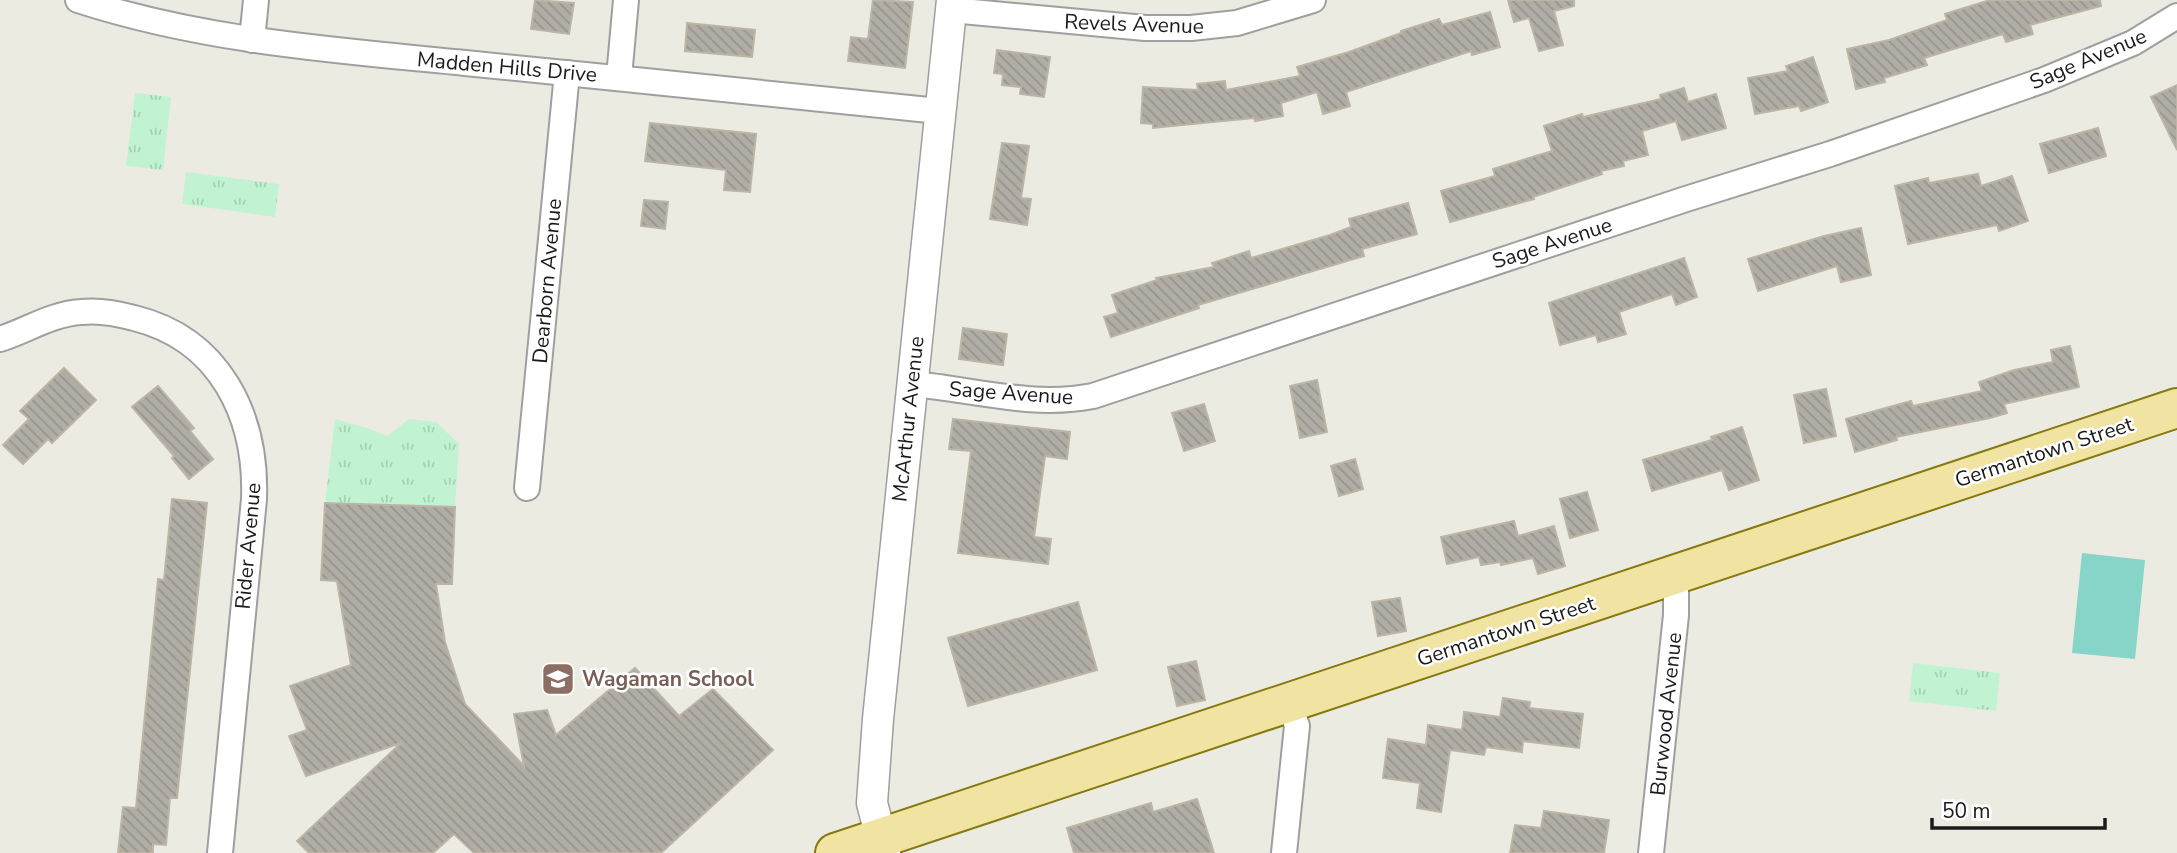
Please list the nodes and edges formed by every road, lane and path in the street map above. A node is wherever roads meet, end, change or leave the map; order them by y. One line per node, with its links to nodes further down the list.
1 (78, 0): 7 (street, Madden Hills Drive)
2 (257, 0): 7 (street)
3 (626, 0): 9 (street)
4 (1313, 0): 5 (street, Revels Avenue)
5 (952, 5): 10 (street, McArthur Avenue)
6 (2177, 16): 12 (street, Sage Avenue)
7 (252, 40): 8 (street, Madden Hills Drive)
8 (567, 73): 9 (street, Madden Hills Drive); 14 (street, Dearborn Avenue)
9 (620, 77): 10 (street, Madden Hills Drive)
10 (939, 111): 12 (street, McArthur Avenue)
11 (0, 339): 18 (street, Rider Avenue)
12 (912, 384): 17 (street, McArthur Avenue)
13 (2177, 408): 15 (main road, Germantown Street)
14 (527, 488)
15 (1672, 576): 16 (main road, Germantown Street); 21 (street, Burwood Avenue)
16 (1289, 702): 17 (main road, Germantown Street); 20 (street)
17 (882, 846): 19 (main road, Germantown Street)
18 (220, 853)
19 (835, 853)
20 (1284, 853)
21 (1651, 853)

